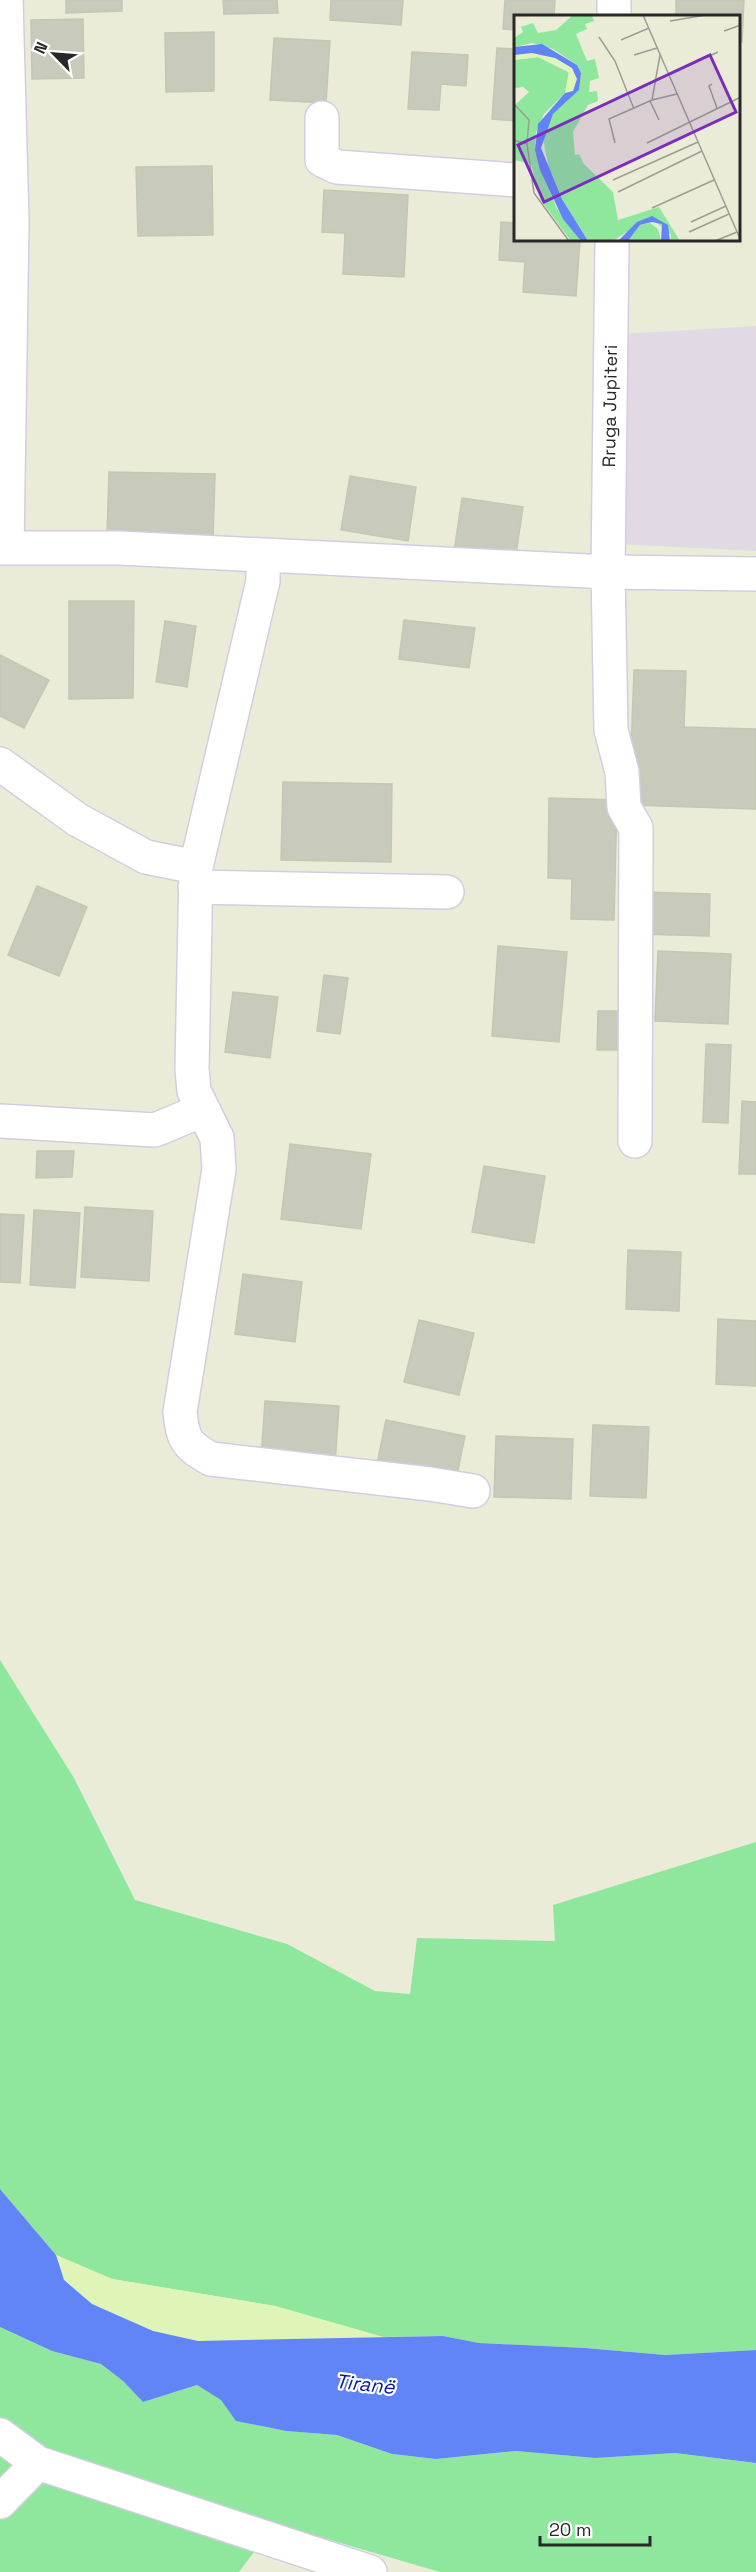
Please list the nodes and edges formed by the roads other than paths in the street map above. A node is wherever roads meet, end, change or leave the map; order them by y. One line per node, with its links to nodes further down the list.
1 (6, 0): 5 (street)
2 (322, 118): 3 (street)
3 (514, 180)
4 (612, 242): 7 (street, Rruga Jupiteri)
5 (3, 548): 6 (street)
6 (263, 556): 7 (street); 10 (street)
7 (608, 572): 8 (street); 14 (street, Rruga Jupiteri)
8 (756, 574)
9 (0, 764): 10 (street)
10 (196, 877): 11 (street); 12 (street)
11 (447, 892)
12 (204, 1110): 13 (street); 15 (street)
13 (0, 1120)
14 (635, 1141)
15 (473, 1491)
16 (0, 2435): 17 (street)
17 (38, 2463): 18 (street); 19 (street)
18 (0, 2502)
19 (370, 2572)

